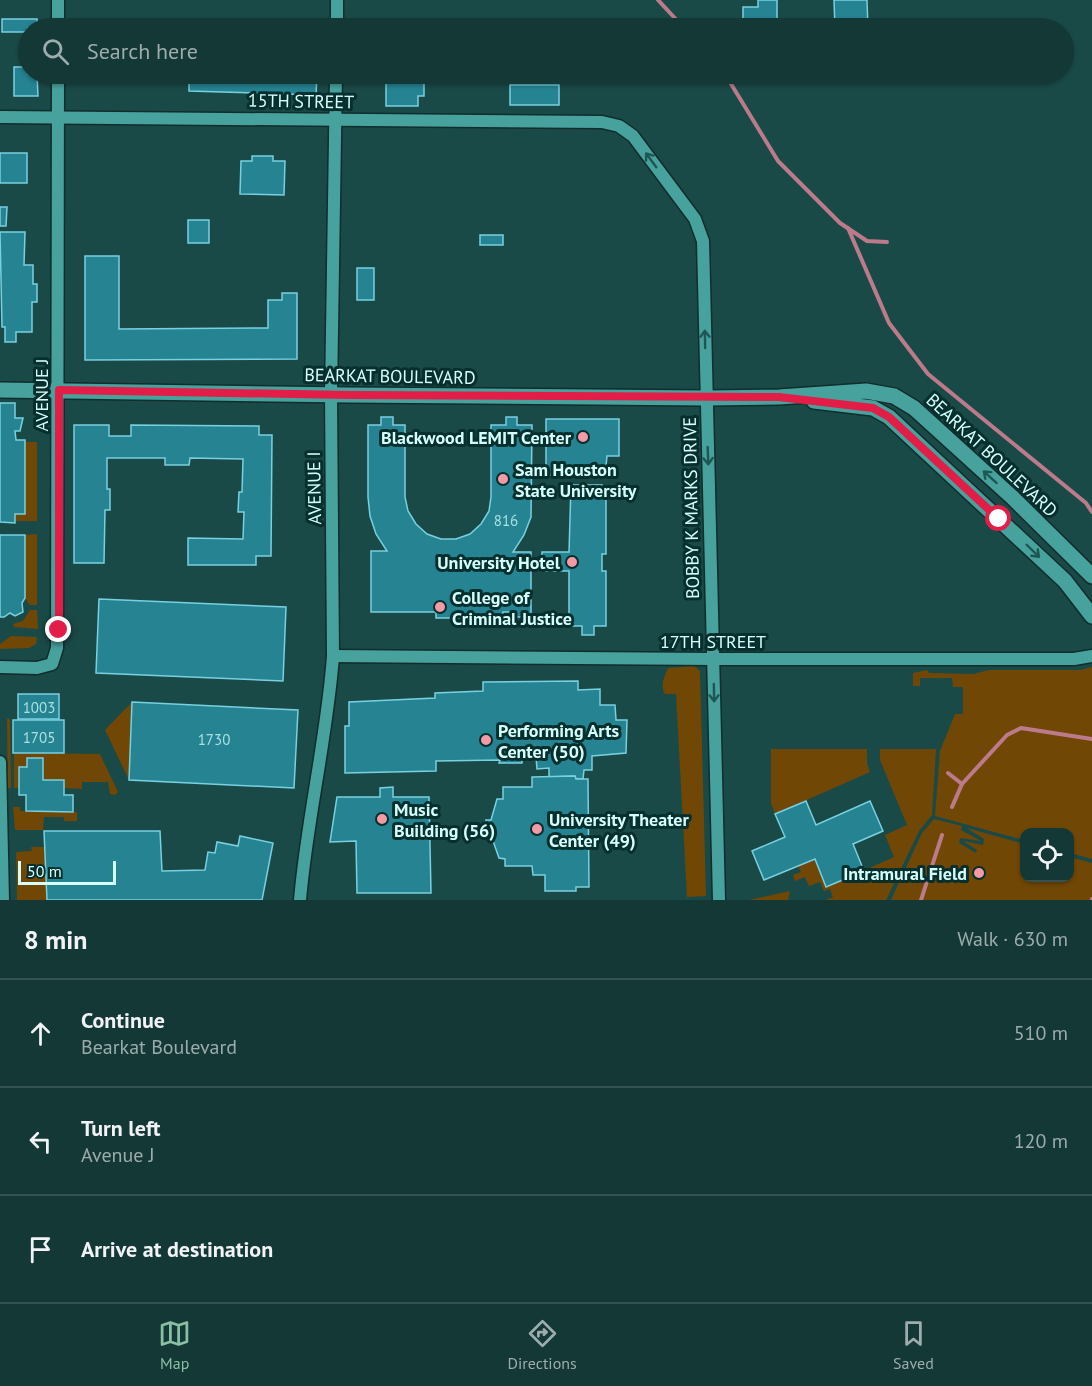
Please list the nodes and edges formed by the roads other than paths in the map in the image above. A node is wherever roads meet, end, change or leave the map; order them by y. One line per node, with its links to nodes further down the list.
1 (58, 0): 3 (street)
2 (337, 0): 4 (street)
3 (58, 18)
4 (337, 18)
5 (58, 84): 8 (street, AVENUE J)
6 (336, 84): 9 (street, AVENUE I)
7 (0, 117): 8 (street, 15TH STREET)
8 (58, 117): 9 (street, 15TH STREET); 12 (street, AVENUE J)
9 (336, 119): 10 (street, 15TH STREET); 13 (street, AVENUE I)
10 (602, 122): 15 (street, BOBBY K MARKS DRIVE, one-way to 10)
11 (0, 390): 12 (street, BEARKAT BOULEVARD)
12 (59, 390): 13 (street, BEARKAT BOULEVARD); 21 (street, AVENUE J)
13 (330, 395): 15 (street, BEARKAT BOULEVARD); 18 (street, AVENUE I)
14 (779, 397): 15 (street, BEARKAT BOULEVARD); 16 (street, BEARKAT BOULEVARD, one-way to 14); 17 (street, BEARKAT BOULEVARD, one-way to 17)
15 (707, 398): 20 (street, BOBBY K MARKS DRIVE, one-way to 20)
16 (1092, 576)
17 (1092, 616)
18 (333, 656): 20 (street, 17TH STREET); 24 (street, AVENUE I)
19 (1092, 656): 20 (street, 17TH STREET)
20 (714, 659): 25 (street, BOBBY K MARKS DRIVE, one-way to 25)
21 (0, 667)
22 (0, 762): 23 (street)
23 (3, 900)
24 (300, 900)
25 (719, 900)

